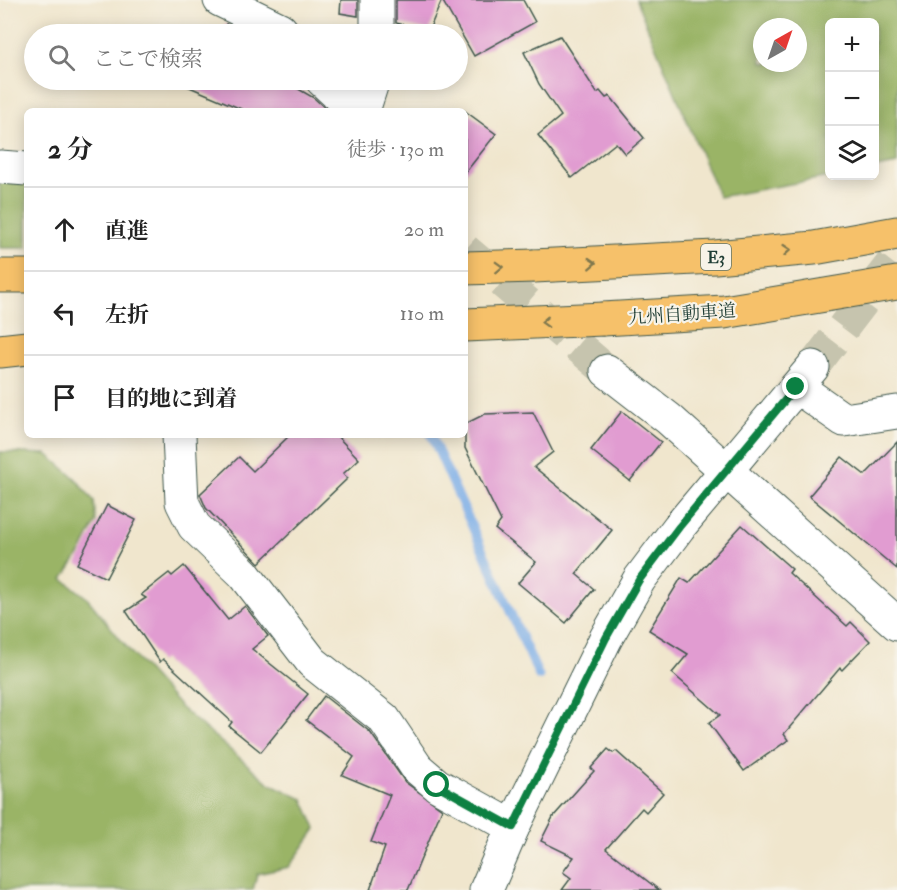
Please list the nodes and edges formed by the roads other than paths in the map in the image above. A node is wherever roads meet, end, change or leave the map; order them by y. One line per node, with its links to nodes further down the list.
1 (220, 0): 3 (street)
2 (377, 0): 4 (street)
3 (270, 24)
4 (377, 24)
5 (333, 90): 7 (street)
6 (370, 90): 8 (street)
7 (352, 108)
8 (364, 108)
9 (0, 167): 10 (street)
10 (24, 169)
11 (897, 233): 12 (highway, E3, one-way to 11, bridge)
12 (468, 268)
13 (0, 276): 14 (highway)
14 (24, 276)
15 (897, 283): 17 (highway, 九州自動車道)
16 (897, 291): 17 (highway)
17 (816, 298): 18 (highway, 九州自動車道, one-way to 18, bridge)
18 (468, 325)
19 (24, 348): 20 (highway)
20 (0, 351)
21 (607, 370): 24 (street)
22 (897, 412): 24 (street)
23 (178, 438): 26 (street)
24 (726, 471): 25 (street); 26 (street)
25 (897, 624)
26 (513, 827): 27 (street)
27 (486, 890)

